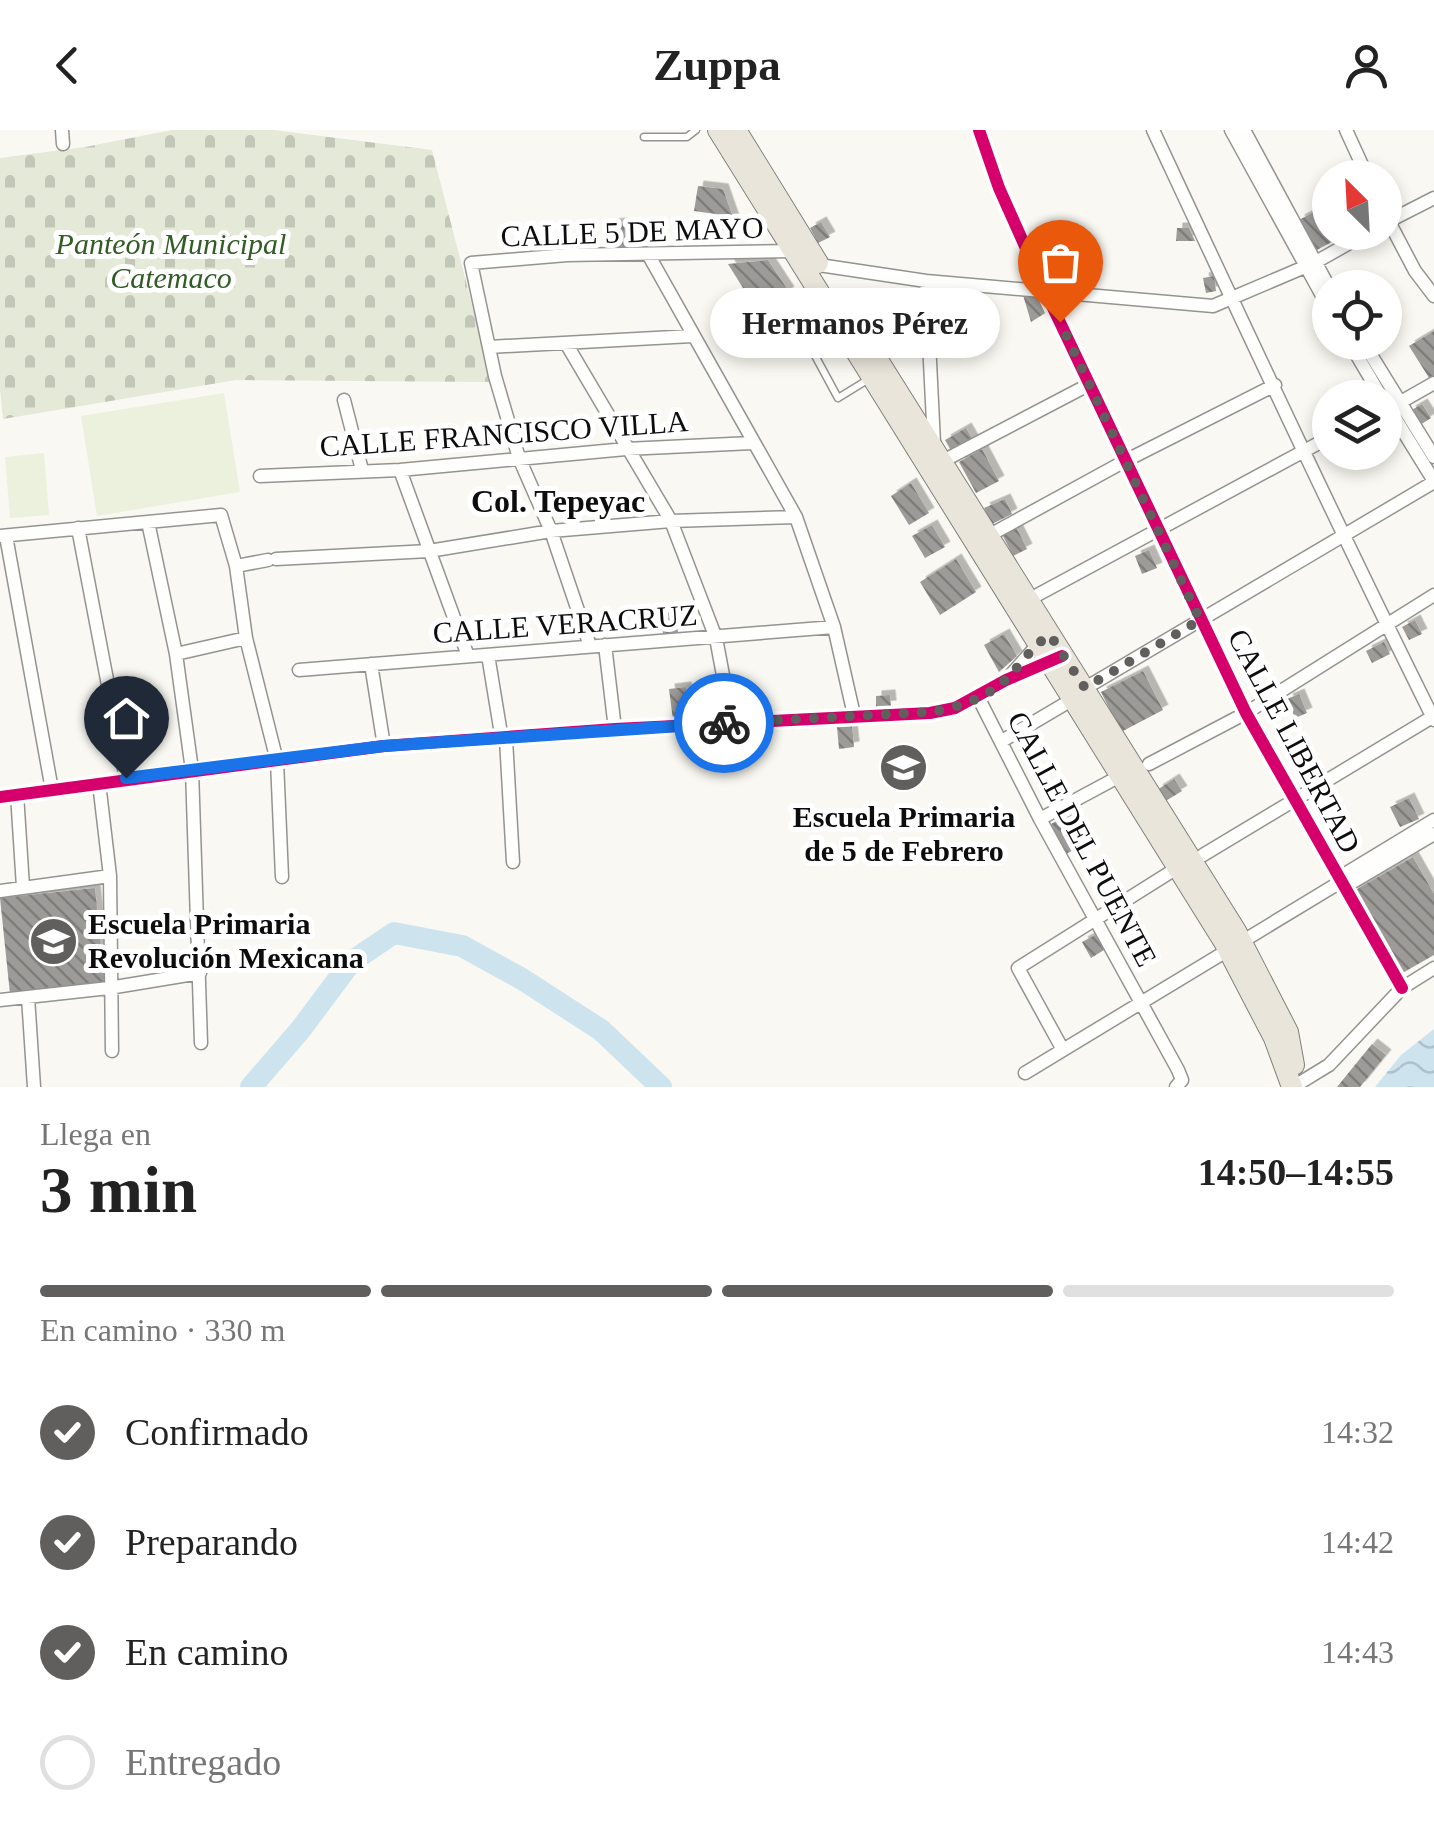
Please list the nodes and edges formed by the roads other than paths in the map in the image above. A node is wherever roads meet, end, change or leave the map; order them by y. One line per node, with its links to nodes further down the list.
1 (696, 130): 9 (lane)
2 (718, 130): 15 (main road)
3 (736, 130): 18 (main road)
4 (979, 130): 22 (street, CALLE LIBERTAD)
5 (1153, 130): 25 (street)
6 (1231, 130): 17 (street)
7 (1244, 130): 17 (street)
8 (1346, 130): 10 (street)
9 (644, 137)
10 (1360, 160)
11 (1434, 198): 12 (street)
12 (1402, 213)
13 (1402, 249): 24 (street)
14 (1336, 250): 17 (street)
15 (794, 251): 16 (street, CALLE 5 DE MAYO); 23 (main road)
16 (648, 254): 26 (street); 28 (street, CALLE 5 DE MAYO)
17 (1309, 265): 19 (street); 20 (street); 25 (street)
18 (820, 266): 21 (street); 23 (main road)
19 (1313, 270)
20 (1312, 271)
21 (926, 281): 22 (street); 41 (street)
22 (1044, 290): 25 (street); 31 (street, CALLE LIBERTAD)
23 (828, 292): 29 (main road); 29 (lane)
24 (1434, 296)
25 (1232, 298): 32 (street)
26 (692, 336): 27 (street); 37 (street)
27 (567, 345): 28 (street); 39 (street)
28 (489, 347): 43 (street)
29 (879, 375): 41 (main road); 67 (main road)
30 (1434, 383): 33 (street)
31 (1090, 384): 41 (street); 44 (street, CALLE LIBERTAD)
32 (1274, 385): 40 (street); 44 (street)
33 (1402, 398)
34 (344, 400): 45 (street)
35 (1402, 420): 42 (street)
36 (1402, 427): 48 (street)
37 (752, 443): 39 (street, CALLE FRANCISCO VILLA); 49 (street)
38 (1312, 446): 40 (street)
39 (626, 449): 43 (street, CALLE FRANCISCO VILLA); 50 (street)
40 (1306, 449): 54 (street); 57 (street)
41 (938, 456): 56 (main road)
42 (1434, 457)
43 (520, 458): 46 (street, CALLE FRANCISCO VILLA); 53 (street)
44 (1125, 461): 54 (street, CALLE LIBERTAD); 56 (street)
45 (362, 470): 46 (street, CALLE FRANCISCO VILLA); 47 (street, CALLE FRANCISCO VILLA)
46 (400, 470): 58 (street)
47 (260, 476)
48 (1434, 481): 57 (street)
49 (796, 517): 50 (street); 64 (street)
50 (670, 521): 53 (street); 66 (street)
51 (148, 522): 52 (street); 59 (street); 70 (street)
52 (78, 528): 55 (street); 92 (street)
53 (551, 530): 58 (street); 69 (street)
54 (1158, 531): 61 (street); 62 (street, CALLE LIBERTAD)
55 (3, 536): 94 (street)
56 (988, 536): 61 (main road)
57 (1344, 538): 62 (street); 63 (street)
58 (429, 551): 59 (street); 71 (street)
59 (236, 566): 65 (street)
60 (1434, 595): 63 (street)
61 (1028, 600): 67 (main road)
62 (1200, 620): 77 (street); 79 (street, CALLE LIBERTAD)
63 (1386, 624): 79 (street); 81 (street)
64 (834, 627): 66 (street, CALLE VERACRUZ); 80 (street)
65 (246, 638): 70 (street); 88 (street)
66 (716, 638): 68 (street, CALLE VERACRUZ); 82 (street)
67 (1044, 639): 73 (main road); 76 (street)
68 (605, 645): 69 (street, CALLE VERACRUZ); 83 (street)
69 (590, 646): 72 (street, CALLE VERACRUZ)
70 (176, 654): 90 (street)
71 (468, 656): 72 (street, CALLE VERACRUZ); 74 (street, CALLE VERACRUZ)
72 (488, 656): 85 (street)
73 (1056, 659): 76 (street); 77 (main road)
74 (371, 664): 75 (street, CALLE VERACRUZ); 87 (street)
75 (299, 670)
76 (1006, 680): 78 (street)
77 (1073, 696): 84 (main road); 86 (street)
78 (978, 697): 80 (street); 86 (street, CALLE DEL PUENTE)
79 (1246, 714): 89 (street); 97 (street, CALLE LIBERTAD)
80 (854, 715): 82 (street)
81 (1433, 718): 97 (street)
82 (732, 723): 83 (street)
83 (616, 729): 85 (street)
84 (1103, 732): 91 (main road); 110 (main road)
85 (504, 739): 87 (street); 102 (street)
86 (1002, 741): 98 (street, CALLE DEL PUENTE)
87 (384, 746): 88 (street)
88 (277, 760): 90 (street); 105 (street)
89 (1148, 764)
90 (192, 770): 92 (street); 112 (street)
91 (1120, 776): 98 (street); 103 (main road)
92 (126, 778): 93 (street)
93 (100, 783): 94 (street); 104 (street)
94 (52, 790): 95 (street)
95 (17, 794): 96 (street); 107 (street)
96 (0, 797)
97 (1296, 800): 101 (street); 106 (street, CALLE LIBERTAD)
98 (1040, 819): 109 (street, CALLE DEL PUENTE)
99 (1434, 820): 106 (street)
100 (1434, 834): 106 (street)
101 (1203, 855)
102 (514, 862)
103 (1176, 868): 109 (street); 110 (main road)
104 (110, 876): 107 (street); 113 (street)
105 (282, 876)
106 (1342, 881): 110 (street); 114 (street, CALLE LIBERTAD)
107 (24, 887): 108 (street)
108 (0, 890)
109 (1098, 920): 117 (street, CALLE DEL PUENTE); 119 (street)
110 (1235, 945): 117 (street); 124 (main road)
111 (1434, 968): 114 (street)
112 (200, 973): 113 (street); 118 (street)
113 (109, 988): 115 (street); 120 (street)
114 (1402, 988): 124 (street)
115 (28, 997): 116 (street); 122 (street)
116 (0, 1000)
117 (1141, 1004): 119 (street); 123 (street, CALLE DEL PUENTE)
118 (200, 1043)
119 (1062, 1050): 121 (street)
120 (112, 1051)
121 (1025, 1073)
122 (34, 1087)
123 (1176, 1087)
124 (1293, 1087)

